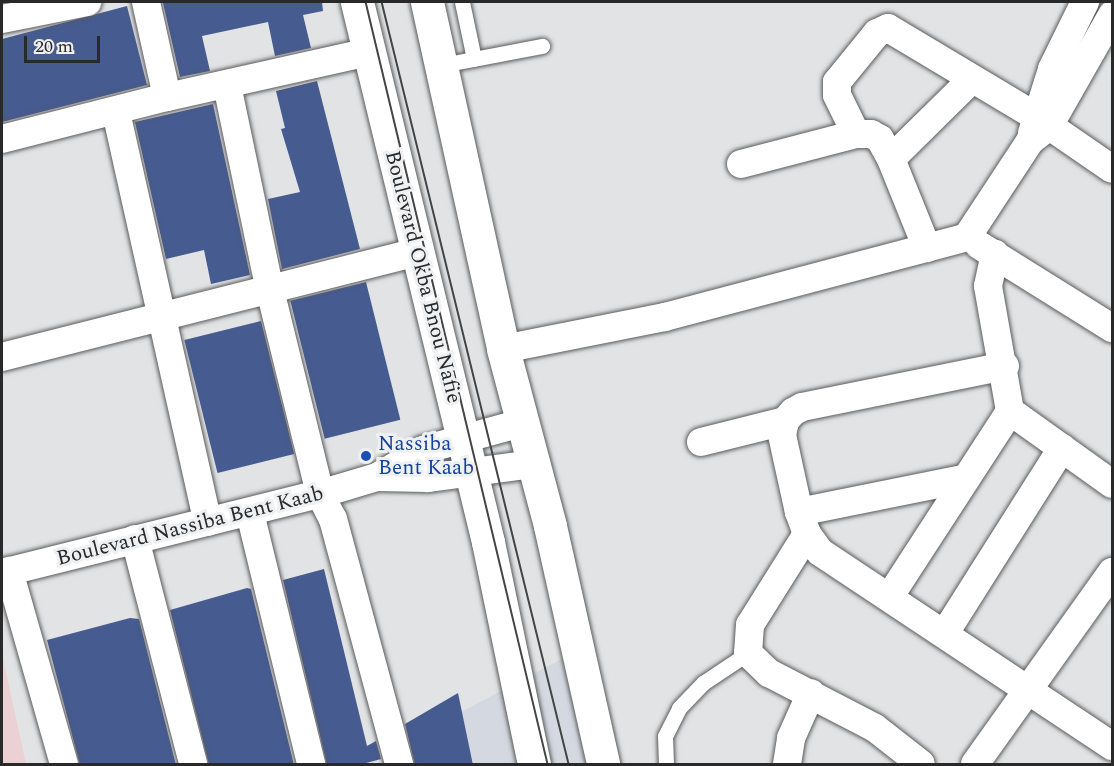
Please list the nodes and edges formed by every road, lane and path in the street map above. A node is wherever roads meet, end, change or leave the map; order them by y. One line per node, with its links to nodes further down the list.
1 (87, 2): 8 (street)
2 (146, 2): 15 (street)
3 (357, 2): 10 (main road, Boulevard Okba Bnou Nafie)
4 (427, 2): 12 (main road)
5 (462, 2): 11 (lane)
6 (1085, 2): 17 (street)
7 (1113, 15): 17 (street)
8 (2, 19)
9 (542, 46): 11 (lane)
10 (369, 52): 14 (street); 25 (main road, Boulevard Okba Bnou Nafie)
11 (474, 59): 12 (lane)
12 (442, 65): 30 (main road)
13 (971, 80): 17 (street); 18 (street); 20 (street)
14 (227, 85): 15 (street); 27 (street)
15 (167, 97): 16 (street)
16 (116, 112): 19 (street); 28 (street)
17 (1038, 128): 22 (street); 23 (street)
18 (856, 134): 20 (street); 21 (street)
19 (2, 139)
20 (891, 159): 24 (street)
21 (741, 164)
22 (1113, 169)
23 (967, 237): 24 (street); 26 (street)
24 (927, 248): 30 (street)
25 (416, 252): 27 (street); 36 (main road, Boulevard Okba Bnou Nafie)
26 (995, 254): 29 (street); 32 (street)
27 (270, 290): 28 (street); 44 (street)
28 (160, 316): 31 (street); 46 (street)
29 (1113, 328)
30 (503, 349): 35 (main road)
31 (2, 357)
32 (1005, 366): 33 (street); 34 (street)
33 (1010, 411): 38 (street); 42 (street)
34 (784, 421): 37 (street); 47 (street)
35 (522, 423): 36 (street, Boulevard Nassiba Bent Kaab); 39 (main road)
36 (462, 439): 40 (main road, Boulevard Okba Bnou Nafie); 41 (street, Boulevard Nassiba Bent Kaab)
37 (701, 441)
38 (1062, 448): 43 (street); 52 (street)
39 (532, 464): 40 (street, Boulevard Nassiba Bent Kaab); 62 (main road)
40 (470, 475): 41 (street, Boulevard Nassiba Bent Kaab); 61 (main road, Boulevard Okba Bnou Nafie)
41 (377, 477): 44 (street, Boulevard Nassiba Bent Kaab)
42 (963, 479): 47 (street); 51 (street)
43 (1113, 484)
44 (320, 494): 45 (street, Boulevard Nassiba Bent Kaab); 60 (street)
45 (250, 513): 46 (street, Boulevard Nassiba Bent Kaab); 59 (street)
46 (208, 522): 48 (street, Boulevard Nassiba Bent Kaab)
47 (803, 523): 51 (street); 53 (street)
48 (135, 539): 49 (street, Boulevard Nassiba Bent Kaab); 58 (street)
49 (5, 572): 57 (street)
50 (1113, 572): 54 (street)
51 (890, 596): 52 (street)
52 (945, 633): 54 (street)
53 (748, 654): 55 (street); 63 (lane)
54 (1030, 690): 56 (street); 66 (street)
55 (811, 693): 64 (street); 65 (street)
56 (1113, 746)
57 (64, 765)
58 (193, 765)
59 (311, 765)
60 (399, 765)
61 (534, 765)
62 (603, 765)
63 (666, 765)
64 (787, 765)
65 (921, 765)
66 (975, 765)

